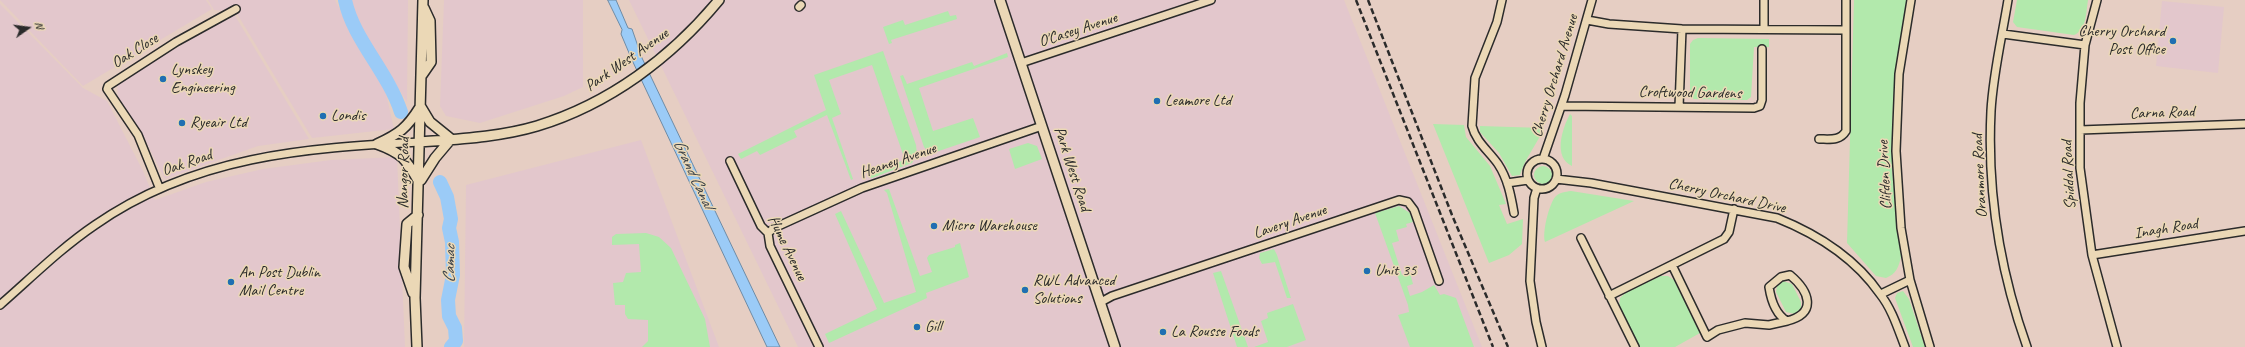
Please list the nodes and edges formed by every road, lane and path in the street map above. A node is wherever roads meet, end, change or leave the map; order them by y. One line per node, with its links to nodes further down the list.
1 (719, 0): 27 (street, Park West Avenue)
2 (1000, 0): 20 (street, Park West Road)
3 (1211, 0): 20 (street, O'Casey Avenue)
4 (1502, 0): 35 (street)
5 (1592, 0): 13 (street, Cherry Orchard Avenue)
6 (1764, 0): 15 (street)
7 (1846, 0): 16 (street)
8 (1911, 0): 46 (street, Clifden Drive)
9 (2008, 0): 17 (street, Oranmore Road)
10 (2097, 0): 18 (street, Spiddal Road)
11 (423, 3): 22 (street, Nangor Road)
12 (236, 9): 37 (street, Oak Close)
13 (1588, 20): 14 (street); 21 (street, Cherry Orchard Avenue)
14 (1682, 29): 15 (street); 23 (street)
15 (1764, 29): 16 (street)
16 (1846, 30): 28 (street)
17 (2002, 34): 18 (street); 60 (street, Oranmore Road)
18 (2085, 45): 26 (street, Spiddal Road)
19 (1762, 49): 23 (street, Croftwood Gardens)
20 (1021, 63): 25 (street, Park West Road)
21 (1562, 106): 23 (street, Croftwood Gardens); 31 (street, Cherry Orchard Avenue)
22 (421, 107): 27 (street); 29 (street, Nangor Road); 30 (street)
23 (1679, 107)
24 (2245, 124): 26 (street, Carna Road)
25 (1042, 126): 42 (street, Heaney Avenue); 50 (street, Park West Road)
26 (2080, 130): 44 (street, Spiddal Road)
27 (451, 139): 29 (street, Park West Avenue); 36 (street)
28 (1819, 139)
29 (420, 142): 30 (street, Oak Road); 36 (street, Nangor Road)
30 (377, 144): 36 (street); 37 (street, Oak Road)
31 (1543, 159): 33 (street); 34 (street)
32 (730, 160): 42 (street, Hume Avenue)
33 (1556, 179): 38 (street); 39 (street, Cherry Orchard Drive)
34 (1528, 180): 35 (street); 38 (street)
35 (1507, 183): 40 (street)
36 (420, 184): 53 (street, Nangor Road)
37 (159, 187): 51 (street, Oak Road)
38 (1537, 188): 56 (street)
39 (1734, 209): 45 (street); 48 (street, Cherry Orchard Drive)
40 (1514, 213)
41 (2245, 231): 44 (street, Inagh Road)
42 (768, 233): 54 (street, Hume Avenue)
43 (1581, 238): 49 (street)
44 (2092, 255): 61 (street, Spiddal Road)
45 (1672, 265): 49 (street); 52 (street)
46 (1910, 280): 48 (street); 59 (street, Clifden Drive)
47 (1439, 282): 50 (street, Lavery Avenue)
48 (1881, 294): 58 (street, Cherry Orchard Drive)
49 (1609, 296): 57 (street)
50 (1100, 302): 55 (street, Park West Road)
51 (0, 305)
52 (1787, 321): 52 (street)
53 (417, 347)
54 (819, 347)
55 (1115, 347)
56 (1542, 347)
57 (1635, 347)
58 (1904, 347)
59 (1930, 347)
60 (2027, 347)
61 (2117, 347)

